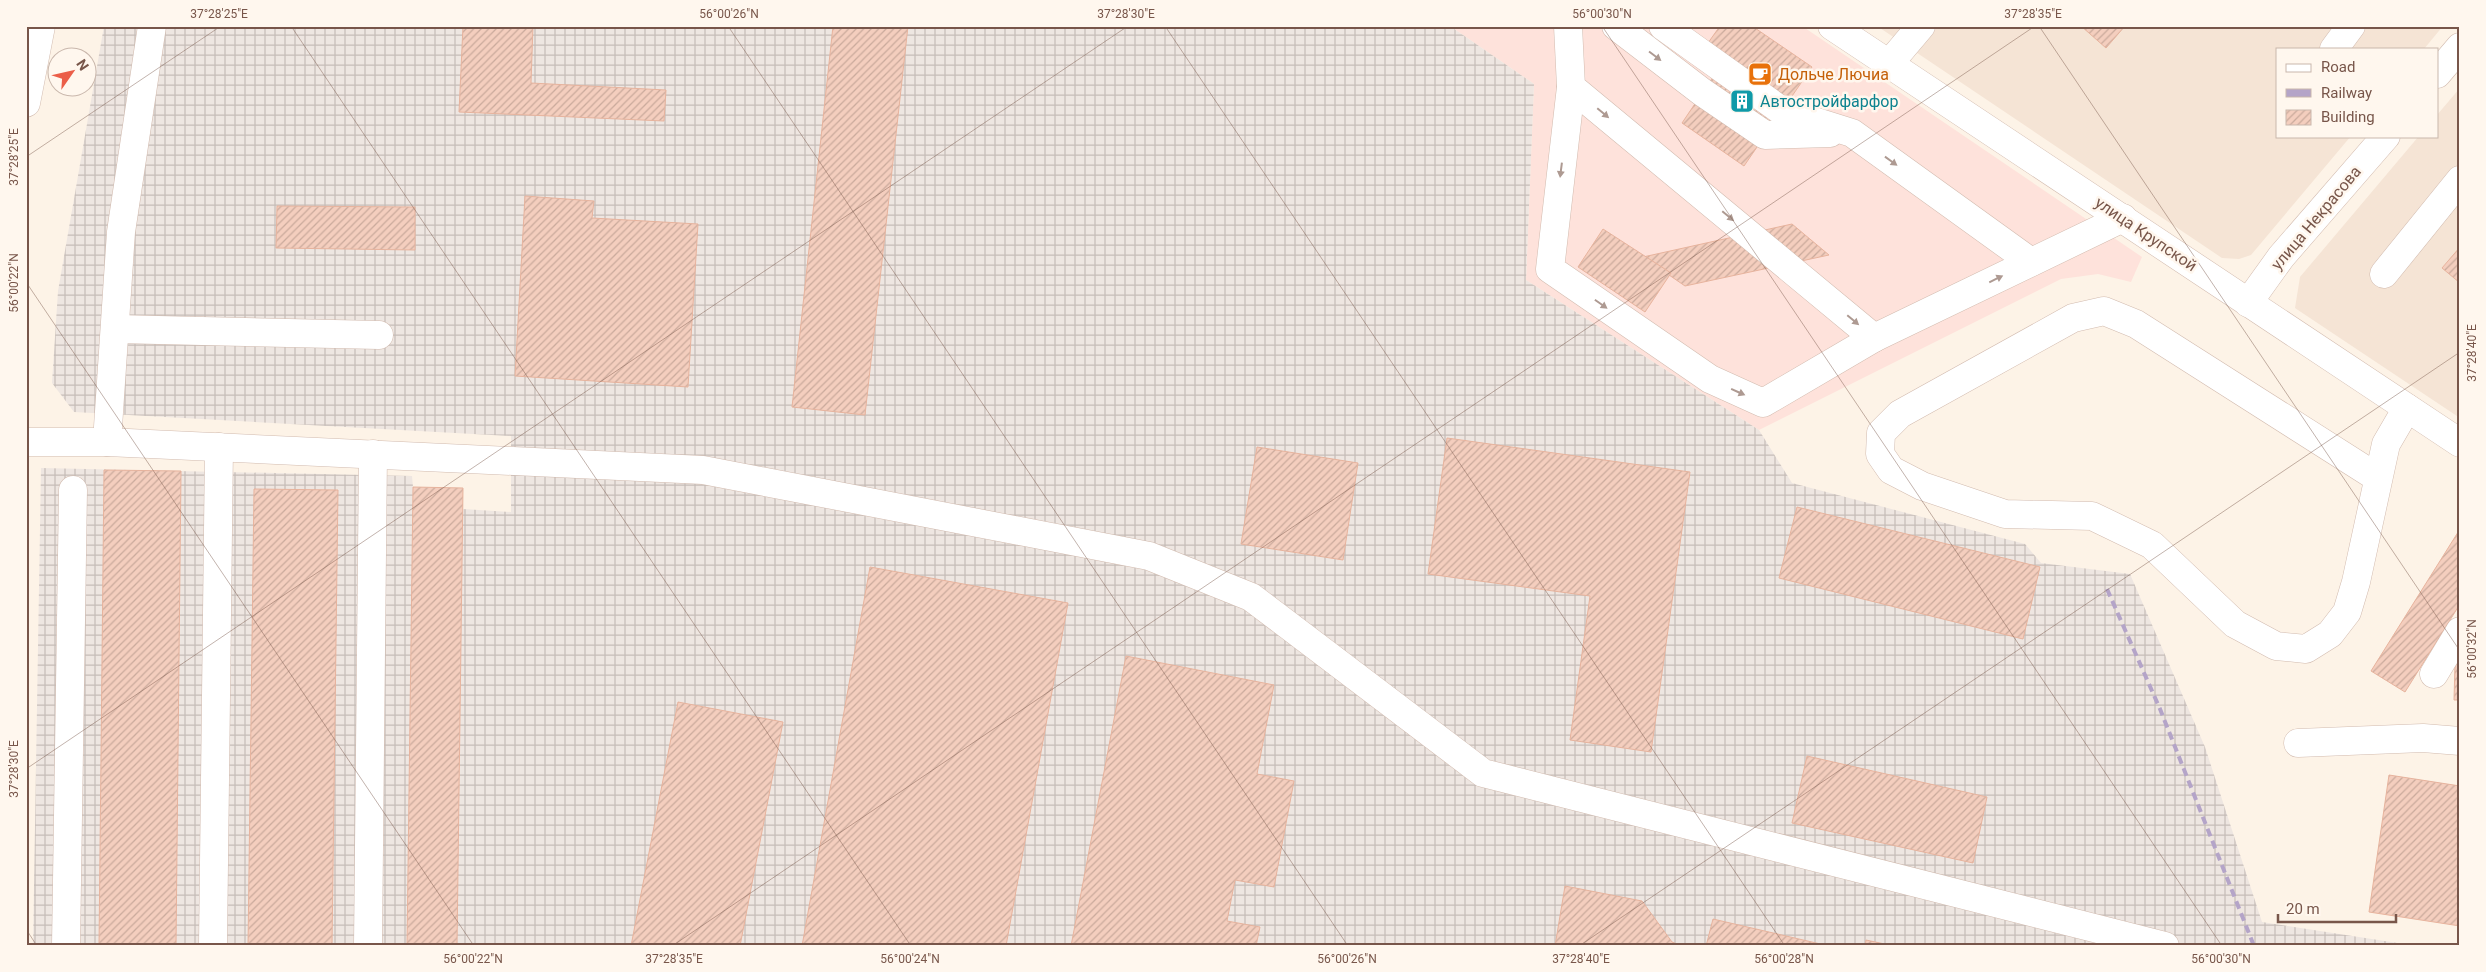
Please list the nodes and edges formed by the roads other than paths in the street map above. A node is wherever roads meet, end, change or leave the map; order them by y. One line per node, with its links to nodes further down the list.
1 (41, 26): 14 (street)
2 (152, 26): 22 (street)
3 (1616, 26): 15 (street, one-way to 15)
4 (1663, 26): 15 (street)
5 (1832, 26): 11 (street, улица Крупской)
6 (1921, 26): 11 (street)
7 (2352, 26): 10 (street)
8 (1562, 32): 13 (street)
9 (2460, 47): 12 (street)
10 (2335, 48)
11 (1888, 65): 18 (street, улица Крупской)
12 (2438, 73)
13 (1571, 87): 24 (street, one-way to 24); 24 (street, one-way to 24)
14 (26, 103)
15 (1852, 133): 19 (street, one-way to 19)
16 (2383, 138): 21 (street, улица Некрасова)
17 (2460, 180): 20 (street)
18 (2123, 218): 19 (street); 21 (street, улица Крупской)
19 (2031, 262): 24 (street, one-way to 19)
20 (2384, 274)
21 (2248, 303): 25 (street, улица Крупской)
22 (115, 329): 23 (street); 27 (street)
23 (379, 335)
24 (1874, 338)
25 (2407, 408): 28 (street, улица Крупской); 31 (street)
26 (26, 442): 27 (street)
27 (107, 442): 29 (street)
28 (2460, 444)
29 (220, 447): 30 (street); 38 (street)
30 (373, 454): 39 (street); 40 (street)
31 (2378, 478): 31 (street)
32 (73, 490): 37 (street)
33 (2460, 631): 34 (street)
34 (2434, 674)
35 (2460, 741): 36 (street)
36 (2298, 743)
37 (66, 946)
38 (213, 946)
39 (368, 946)
40 (2165, 946)

